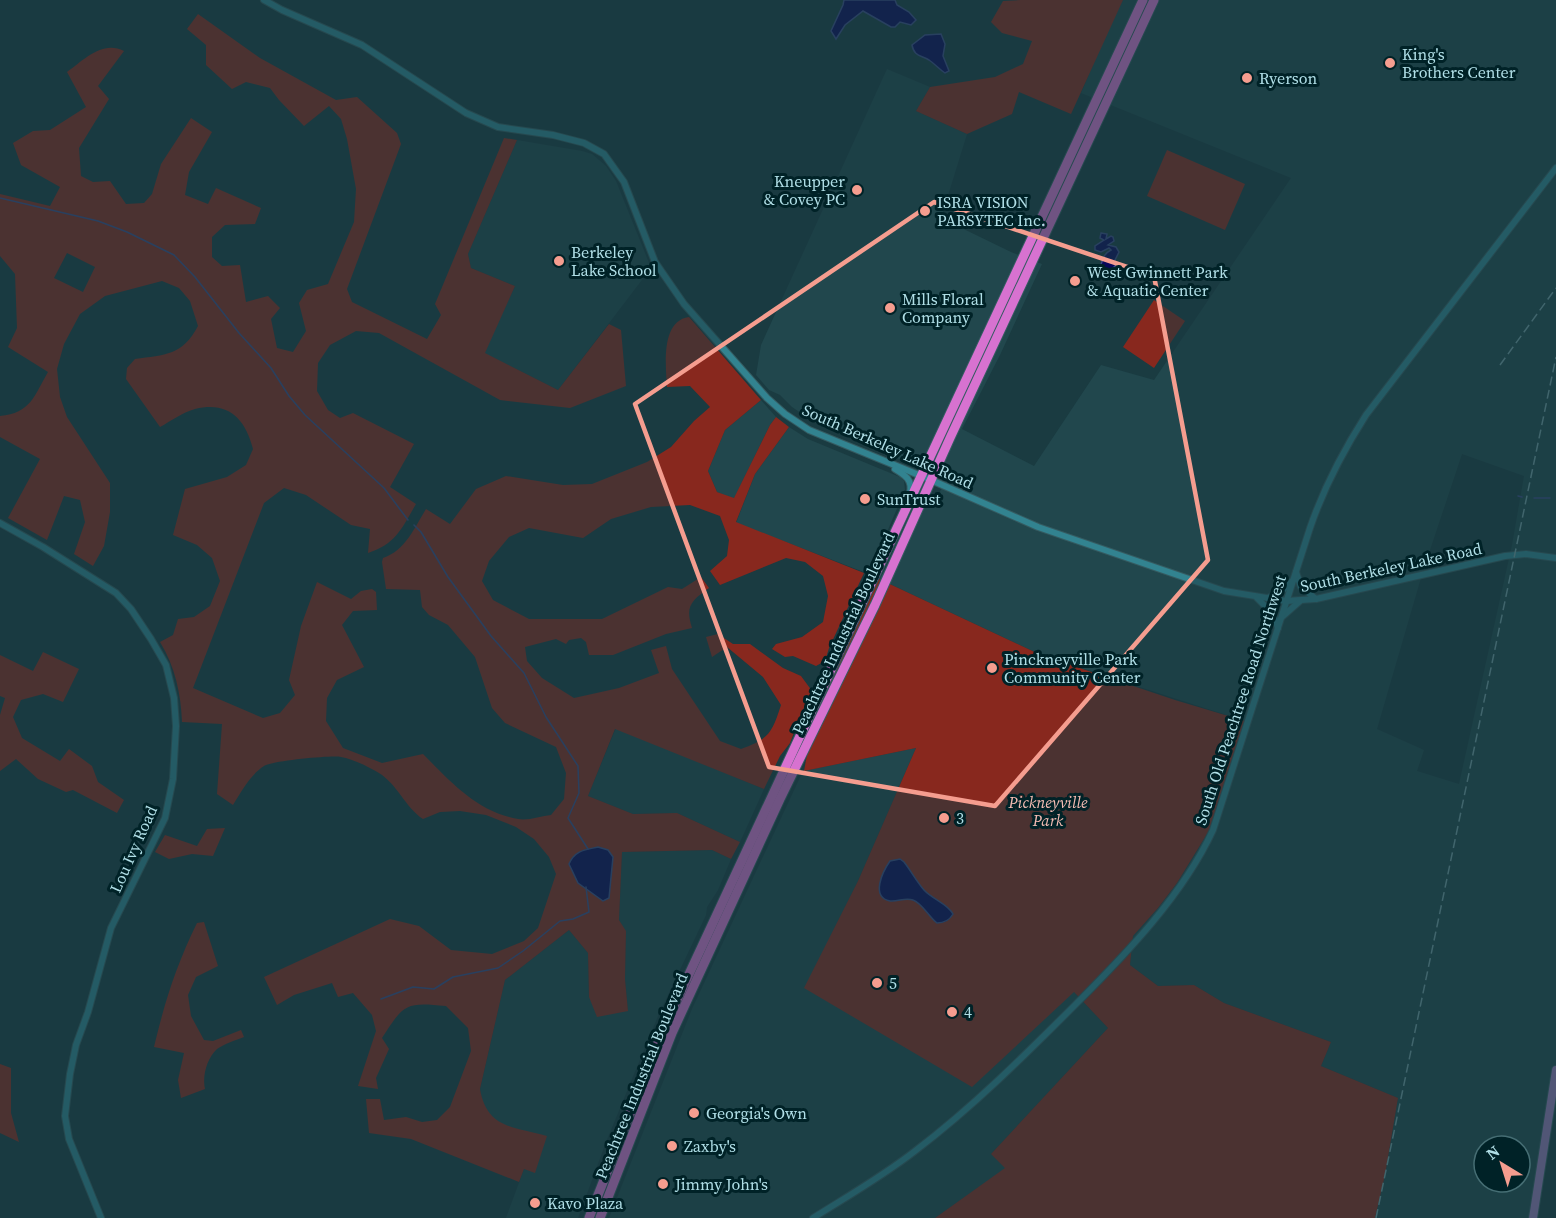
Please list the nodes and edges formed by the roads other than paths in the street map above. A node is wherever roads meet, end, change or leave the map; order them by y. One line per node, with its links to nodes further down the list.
1 (264, 0): 5 (street, South Berkeley Lake Road)
2 (1143, 0): 6 (highway, Peachtree Industrial Boulevard)
3 (1154, 0): 7 (highway, Peachtree Industrial Boulevard)
4 (1556, 168): 11 (street, South Old Peachtree Road Northwest)
5 (873, 457): 6 (street, South Berkeley Lake Road); 8 (street)
6 (921, 476): 7 (street, South Berkeley Lake Road); 8 (highway, Peachtree Industrial Boulevard)
7 (931, 480): 13 (street, South Berkeley Lake Road); 22 (highway, Peachtree Industrial Boulevard)
8 (907, 507): 21 (highway, Peachtree Industrial Boulevard)
9 (0, 523): 20 (street, Lou Ivy Road)
10 (1556, 558): 14 (street, South Berkeley Lake Road)
11 (1296, 572): 12 (street, South Old Peachtree Road Northwest); 14 (street)
12 (1294, 580): 13 (street); 15 (street, South Old Peachtree Road Northwest)
13 (1260, 598): 15 (street, South Berkeley Lake Road); 18 (street)
14 (1316, 599): 16 (street, South Berkeley Lake Road)
15 (1286, 601): 16 (street, South Berkeley Lake Road); 17 (street, South Old Peachtree Road Northwest)
16 (1301, 601): 17 (street)
17 (1281, 619): 18 (street, South Old Peachtree Road Northwest)
18 (1278, 628): 23 (street, South Old Peachtree Road Northwest)
19 (1556, 1070): 24 (main road)
20 (101, 1218)
21 (589, 1218)
22 (600, 1218)
23 (813, 1218)
24 (1533, 1218)

